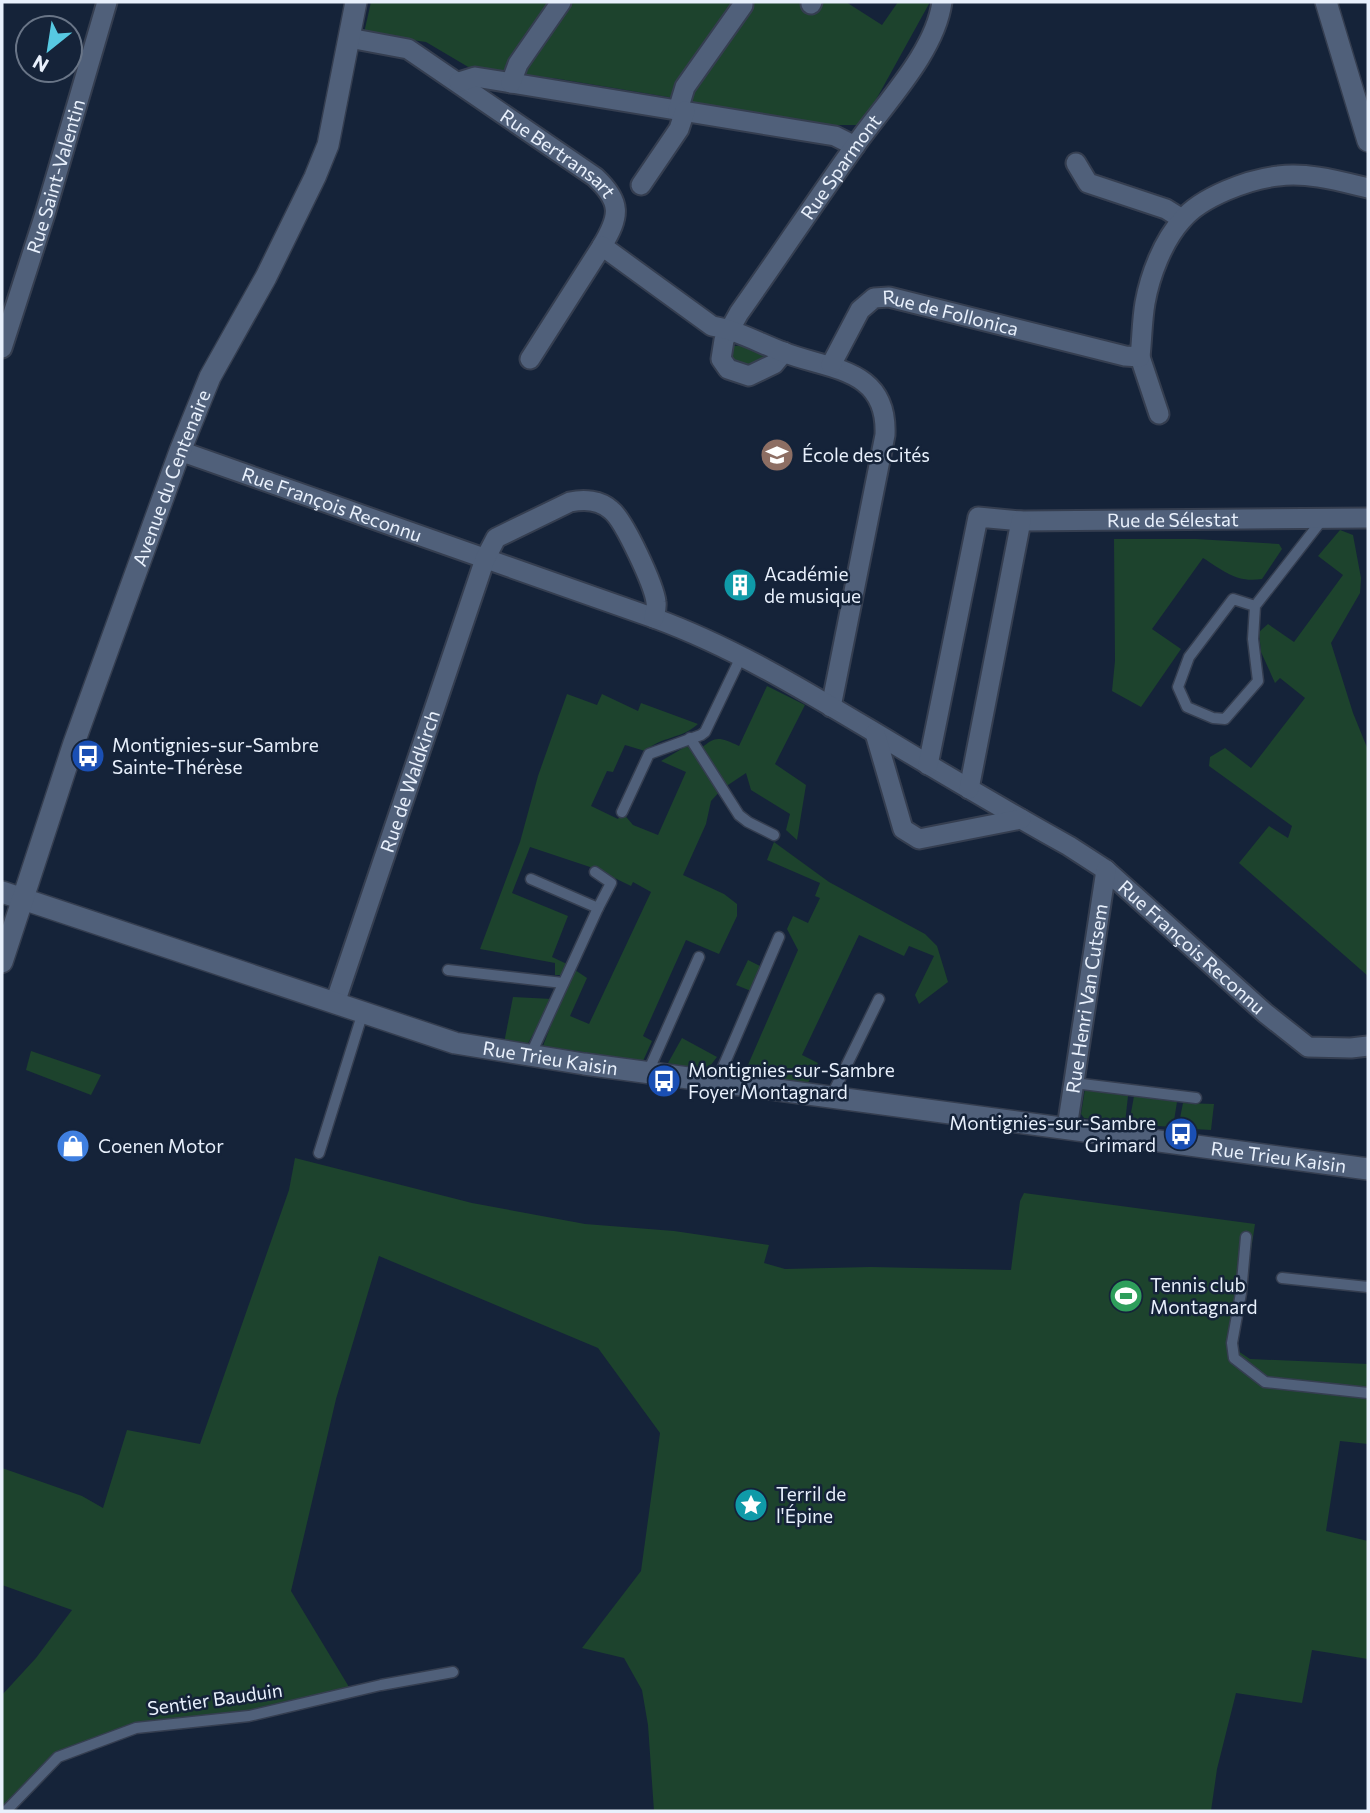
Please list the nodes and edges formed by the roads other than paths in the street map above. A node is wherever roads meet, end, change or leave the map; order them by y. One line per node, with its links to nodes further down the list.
1 (107, 2): 19 (street, Rue Saint-Valentin)
2 (356, 2): 7 (street, Avenue du Centenaire)
3 (561, 2): 9 (street, Rue Bertransart)
4 (942, 2): 12 (street, Rue Sparmont)
5 (1326, 2): 11 (street)
6 (743, 5): 10 (street, Rue Bertransart)
7 (349, 38): 8 (street, Rue Bertransart); 25 (street, Avenue du Centenaire)
8 (459, 82): 9 (street, Rue Bertransart); 17 (street, Rue Bertransart)
9 (511, 83): 10 (street, Rue Bertransart)
10 (682, 111): 12 (street, Rue Bertransart); 14 (street, Rue Bertransart)
11 (1368, 141)
12 (855, 146): 18 (street, Rue Sparmont)
13 (1076, 163): 16 (street)
14 (641, 185)
15 (1368, 188): 16 (street)
16 (1182, 219): 21 (street)
17 (602, 246): 18 (street); 22 (street)
18 (730, 329): 20 (street); 20 (street)
19 (2, 348)
20 (784, 352): 23 (street)
21 (1140, 357): 23 (street, Rue de Follonica); 24 (street)
22 (530, 359)
23 (831, 365): 33 (street)
24 (1159, 414)
25 (180, 450): 29 (street, Rue François Reconnu); 45 (street, Avenue du Centenaire)
26 (1368, 518): 27 (street, Rue de Sélestat)
27 (1323, 519): 28 (street, Rue de Sélestat); 30 (lane)
28 (1021, 521): 36 (street, Rue de Sélestat); 37 (street)
29 (485, 559): 31 (street, Rue François Reconnu); 31 (street); 53 (street, Rue de Waldkirch)
30 (1255, 606): 30 (lane)
31 (654, 618): 32 (street, Rue François Reconnu)
32 (741, 657): 33 (street, Rue François Reconnu); 35 (lane)
33 (831, 707): 34 (street, Rue François Reconnu)
34 (875, 733): 36 (street, Rue François Reconnu); 39 (street)
35 (690, 738): 38 (lane); 40 (lane)
36 (928, 765): 37 (street, Rue François Reconnu)
37 (969, 789): 39 (street, Rue François Reconnu)
38 (622, 812)
39 (1021, 819): 41 (street, Rue François Reconnu)
40 (774, 835)
41 (1106, 870): 55 (street, Rue François Reconnu); 59 (street, Rue Henri Van Cutsem)
42 (595, 872): 46 (lane)
43 (531, 879): 46 (lane)
44 (2, 892): 45 (street, Rue Trieu Kaisin)
45 (23, 900): 49 (street, Avenue du Centenaire); 53 (street, Rue Trieu Kaisin)
46 (598, 908): 51 (lane)
47 (779, 937): 58 (lane)
48 (699, 957): 57 (lane)
49 (2, 962)
50 (448, 970): 51 (lane)
51 (562, 984): 56 (lane)
52 (879, 999): 60 (lane)
53 (335, 1003): 54 (street, Rue Trieu Kaisin)
54 (363, 1012): 56 (street, Rue Trieu Kaisin); 63 (lane)
55 (1368, 1046)
56 (530, 1055): 57 (street, Rue Trieu Kaisin)
57 (648, 1072): 58 (street, Rue Trieu Kaisin)
58 (717, 1081): 60 (street, Rue Trieu Kaisin)
59 (1074, 1083): 61 (lane); 62 (street, Rue Henri Van Cutsem)
60 (832, 1095): 62 (street, Rue Trieu Kaisin)
61 (1196, 1098)
62 (1067, 1128): 64 (street, Rue Trieu Kaisin)
63 (319, 1153)
64 (1368, 1169)
65 (1246, 1237): 68 (lane)
66 (1282, 1278): 67 (lane)
67 (1368, 1287)
68 (1368, 1393)
69 (453, 1672): 70 (lane, Sentier Bauduin)
70 (6, 1811)

